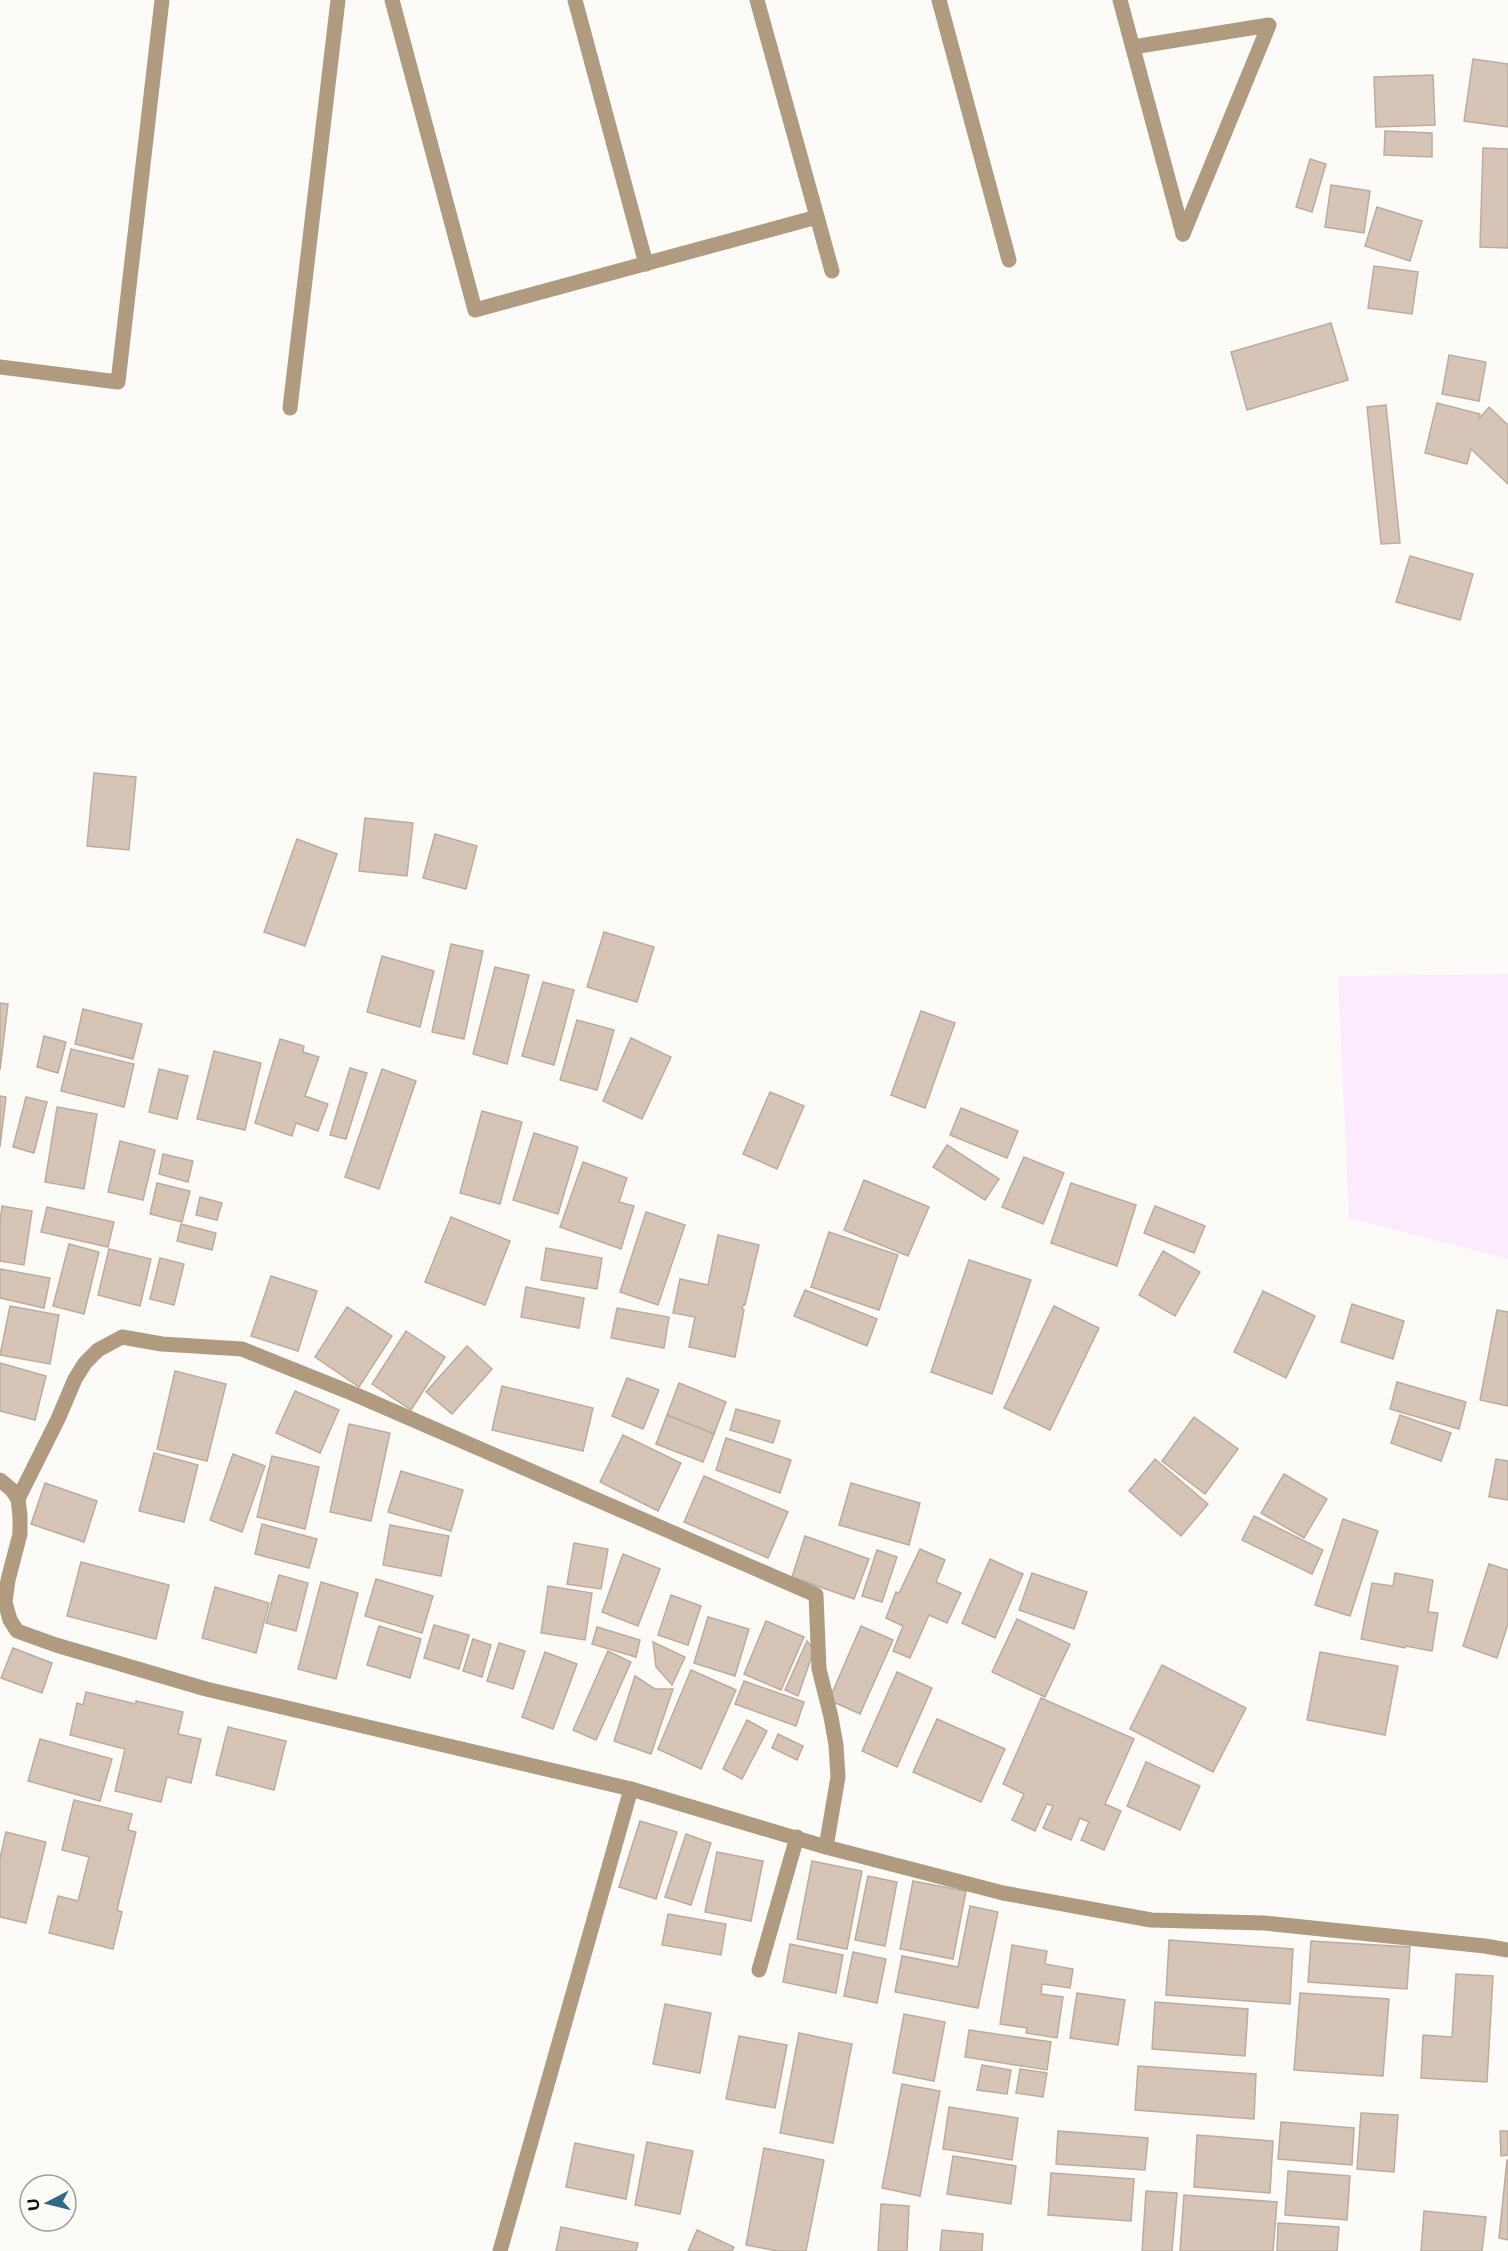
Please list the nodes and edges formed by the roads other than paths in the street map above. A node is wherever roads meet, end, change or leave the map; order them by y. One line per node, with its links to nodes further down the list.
1 (162, 0): 13 (street)
2 (338, 0): 14 (street)
3 (392, 0): 11 (street)
4 (575, 0): 11 (street)
5 (757, 0): 9 (street)
6 (939, 0): 10 (street)
7 (1120, 0): 8 (street)
8 (1133, 47): 8 (street)
9 (817, 217): 11 (street); 12 (street)
10 (1009, 260)
11 (646, 264)
12 (832, 271)
13 (0, 367)
14 (290, 408)
15 (0, 1480): 16 (street)
16 (18, 1499): 17 (street); 19 (street)
17 (631, 1789): 18 (street); 22 (street)
18 (797, 1837): 19 (street); 21 (street)
19 (826, 1847): 20 (street)
20 (1508, 1950)
21 (759, 1970)
22 (500, 2251)

